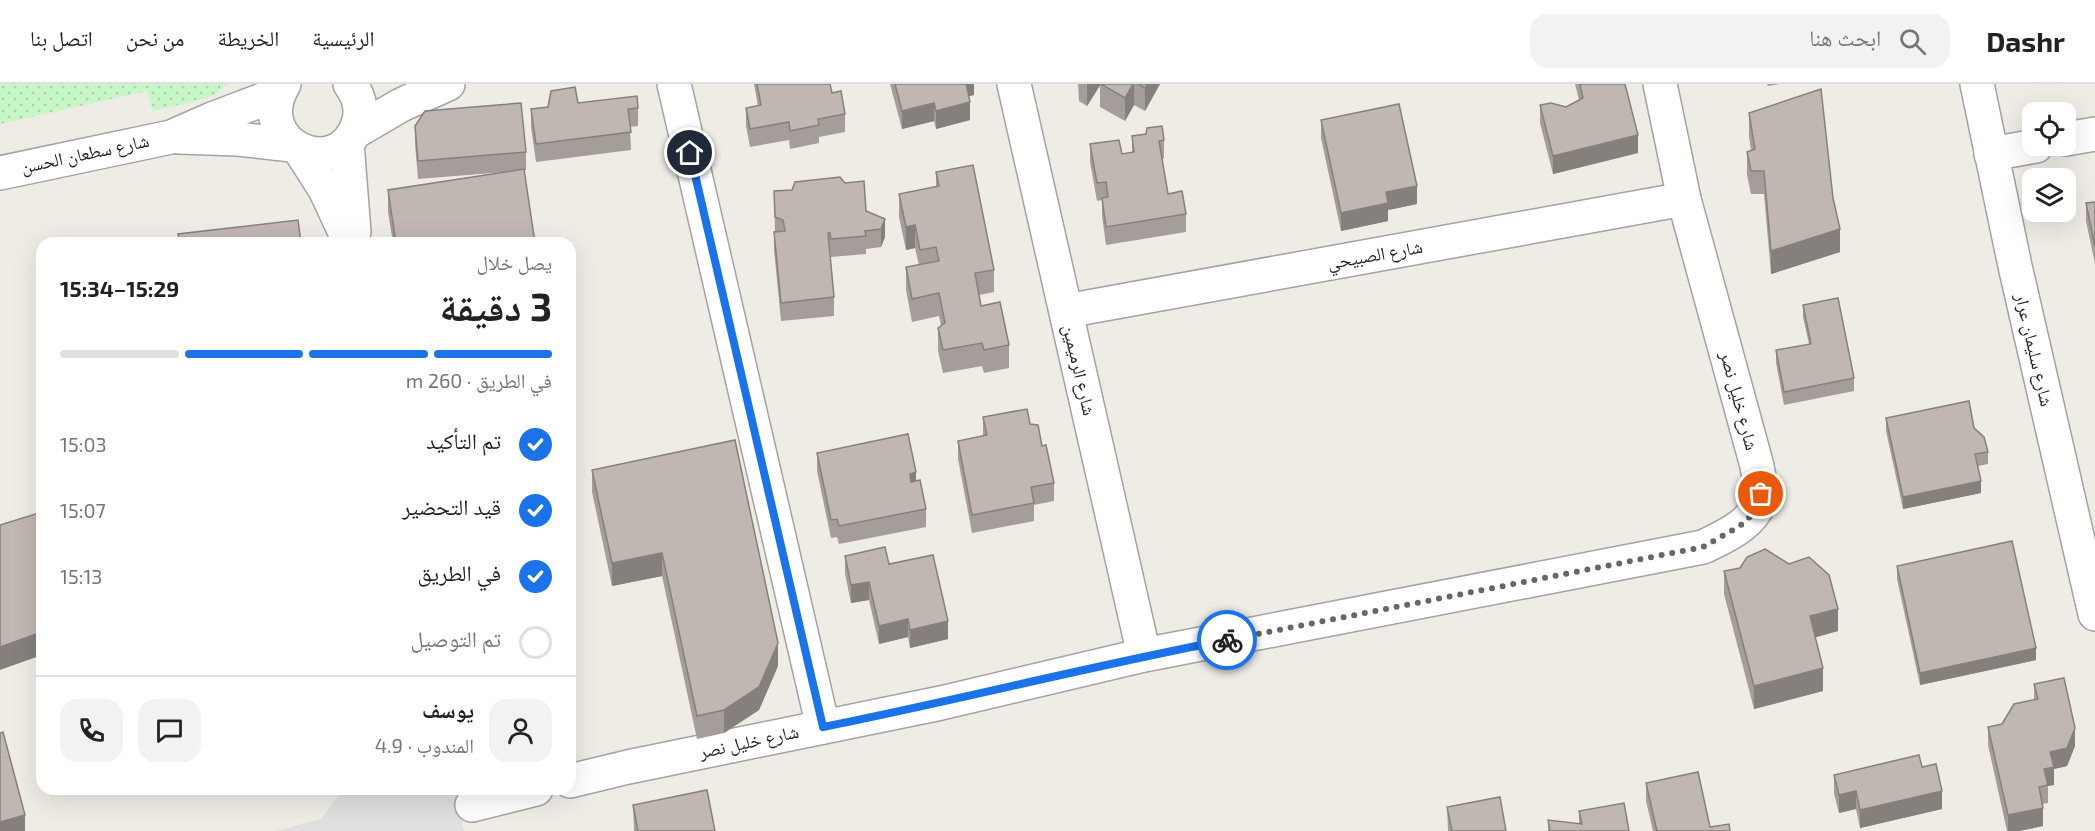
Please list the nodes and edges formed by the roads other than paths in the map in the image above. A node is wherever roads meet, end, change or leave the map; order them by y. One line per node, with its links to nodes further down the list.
1 (350, 84): 10 (street)
2 (448, 84): 10 (street)
3 (674, 84): 22 (street)
4 (1014, 84): 19 (street, شارع الرميمين)
5 (1660, 84): 16 (street, شارع خليل نصر)
6 (1977, 84): 14 (street, شارع سليمان عرار)
7 (281, 89): 9 (street, شارع سطعان الحسن); 12 (street)
8 (2095, 134): 11 (street)
9 (171, 136): 12 (street, شارع سطعان الحسن); 15 (street, شارع سطعان الحسن)
10 (351, 137): 12 (street, شارع سطعان الحسن); 18 (street)
11 (2076, 138)
12 (296, 148): 17 (street)
13 (2022, 148): 14 (street)
14 (1991, 154): 20 (street, شارع سليمان عرار)
15 (0, 173)
16 (1684, 199): 19 (street, شارع الصبيحي); 21 (street, شارع خليل نصر)
17 (347, 237)
18 (355, 237)
19 (1065, 311): 21 (street, شارع الرميمين)
20 (2095, 614)
21 (1144, 655): 22 (street, شارع خليل نصر)
22 (823, 727): 23 (street, شارع خليل نصر)
23 (576, 780)
24 (516, 795): 25 (street)
25 (473, 808)

